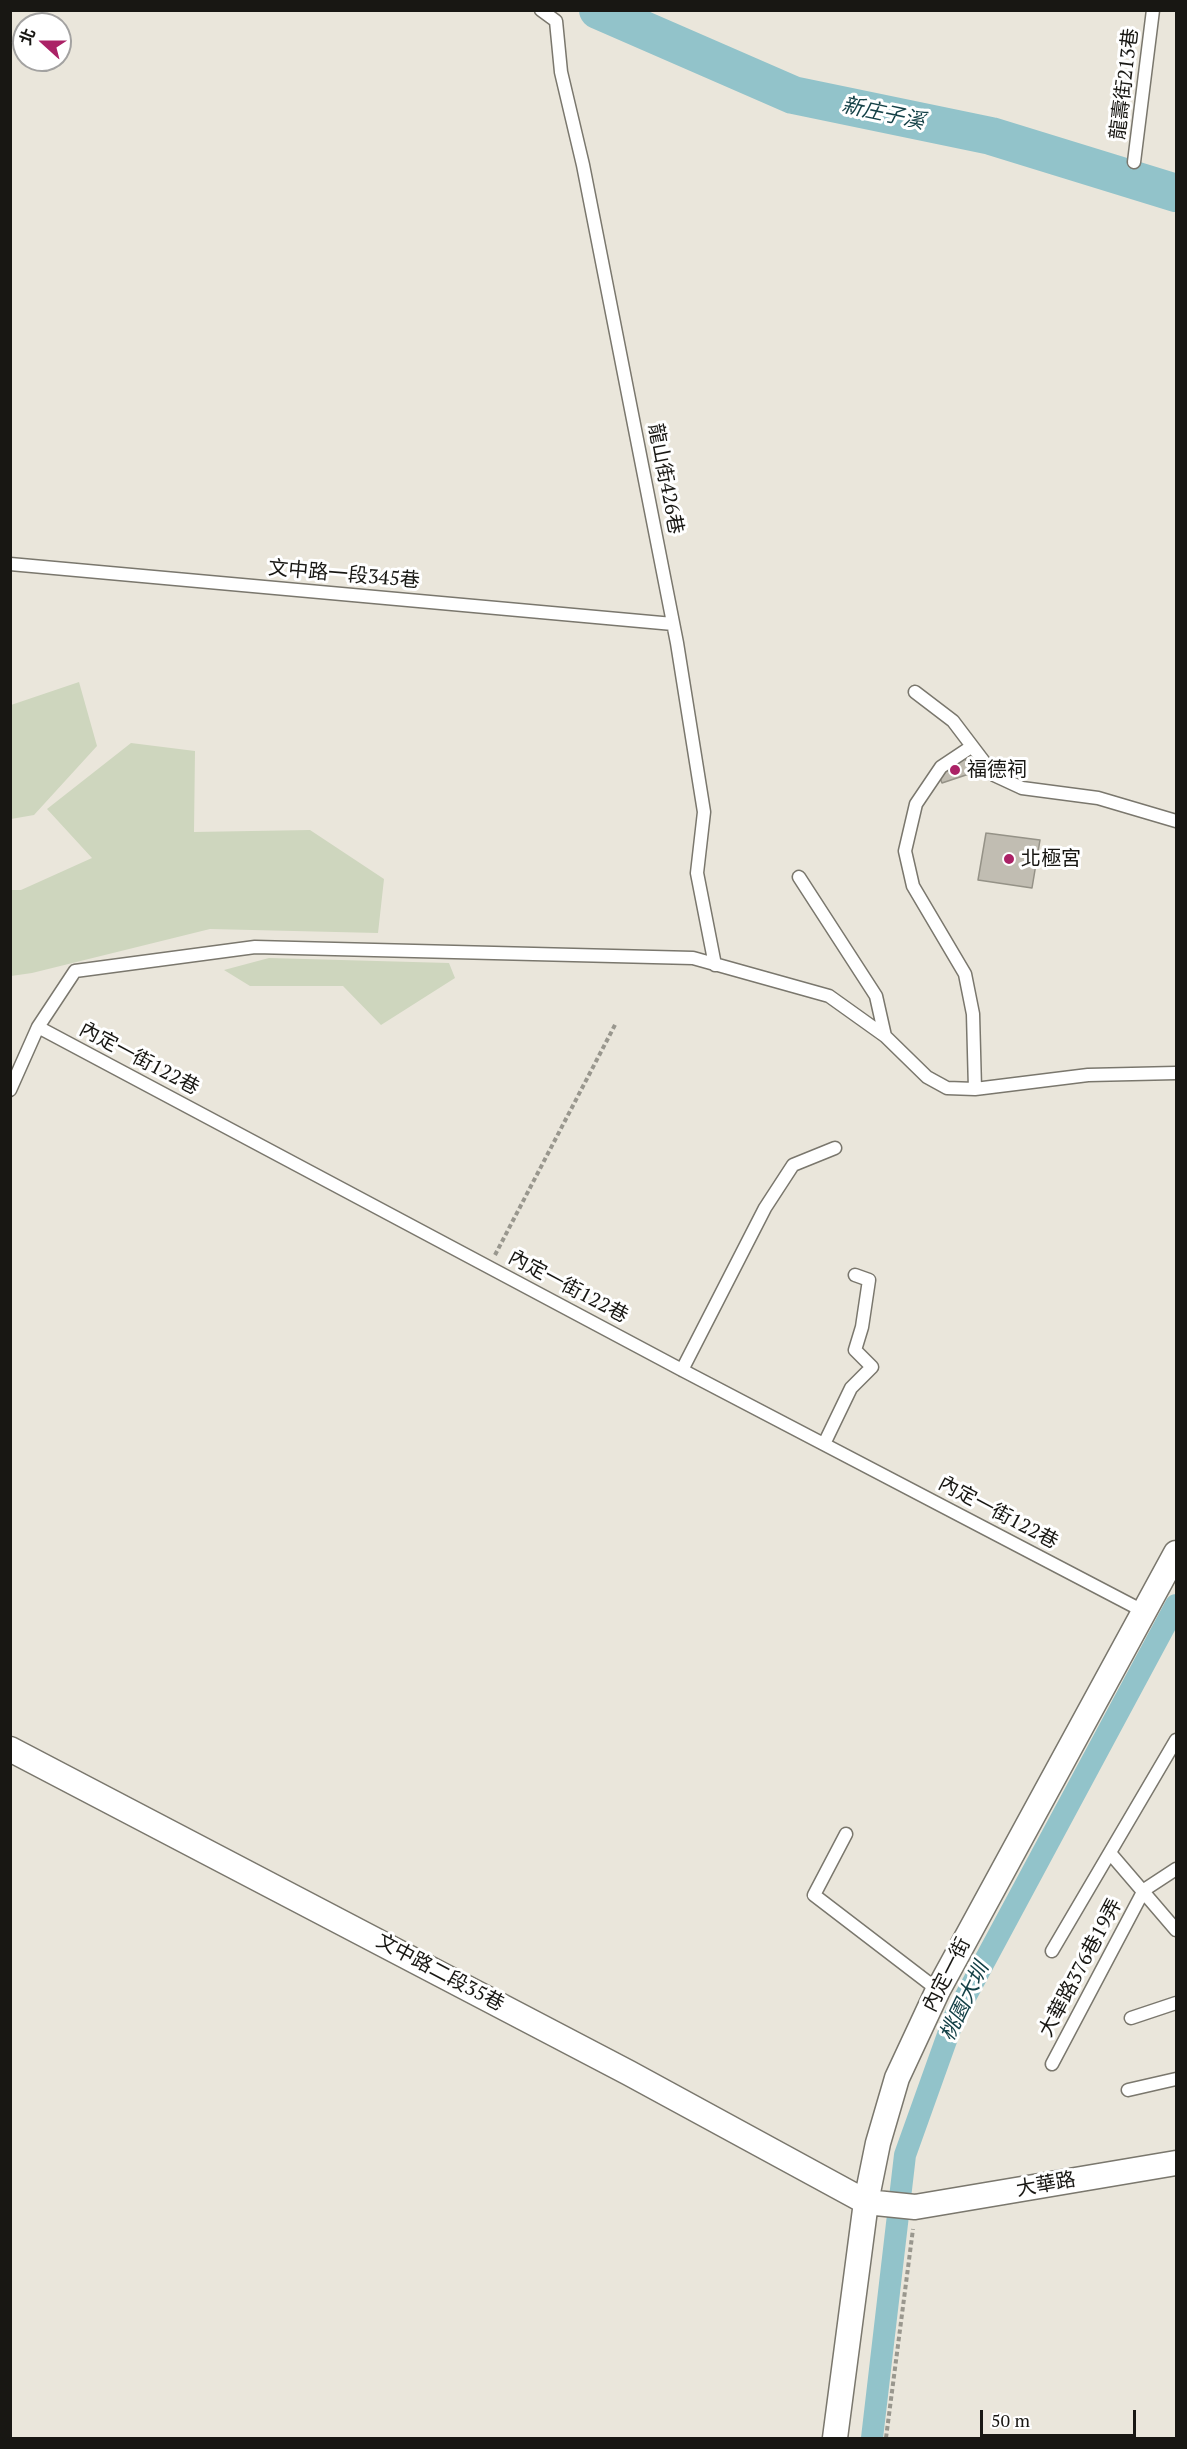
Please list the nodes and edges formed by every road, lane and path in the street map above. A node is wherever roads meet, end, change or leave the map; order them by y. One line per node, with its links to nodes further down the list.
1 (541, 10): 5 (lane, 龍山街426巷)
2 (1153, 10): 3 (lane, 龍壽街213巷)
3 (1134, 162)
4 (10, 564): 5 (lane, 文中路一段345巷)
5 (673, 624): 10 (lane, 龍山街426巷)
6 (915, 692): 7 (lane)
7 (971, 747): 8 (lane); 15 (lane)
8 (1176, 821)
9 (799, 877): 13 (lane)
10 (716, 965): 12 (lane); 13 (lane)
11 (616, 1023): 18 (path)
12 (38, 1027): 16 (lane); 18 (lane, 內定一街122巷)
13 (885, 1036): 15 (lane)
14 (1176, 1073): 15 (lane)
15 (975, 1089)
16 (10, 1090)
17 (835, 1148): 20 (lane)
18 (489, 1267): 20 (lane, 內定一街122巷)
19 (855, 1275): 21 (lane)
20 (682, 1370): 21 (lane, 內定一街122巷)
21 (824, 1444): 23 (lane, 內定一街122巷)
22 (1176, 1553): 23 (street, 內定一街)
23 (1143, 1611): 32 (street, 內定一街)
24 (1176, 1740): 27 (lane)
25 (10, 1749): 39 (street, 文中路二段35巷)
26 (846, 1834): 32 (lane)
27 (1110, 1853): 29 (lane); 31 (lane)
28 (1176, 1869): 29 (lane)
29 (1144, 1890): 30 (lane); 35 (lane, 大華路376巷19弄)
30 (1176, 1930)
31 (1052, 1951)
32 (938, 1990): 39 (street, 內定一街)
33 (1176, 2003): 34 (lane)
34 (1131, 2018)
35 (1052, 2064)
36 (1176, 2079): 37 (lane)
37 (1128, 2090)
38 (1176, 2163): 40 (street, 大華路)
39 (866, 2202): 40 (street, 大華路); 41 (street, 內定一街)
40 (915, 2207): 42 (path)
41 (835, 2439)
42 (886, 2439)

